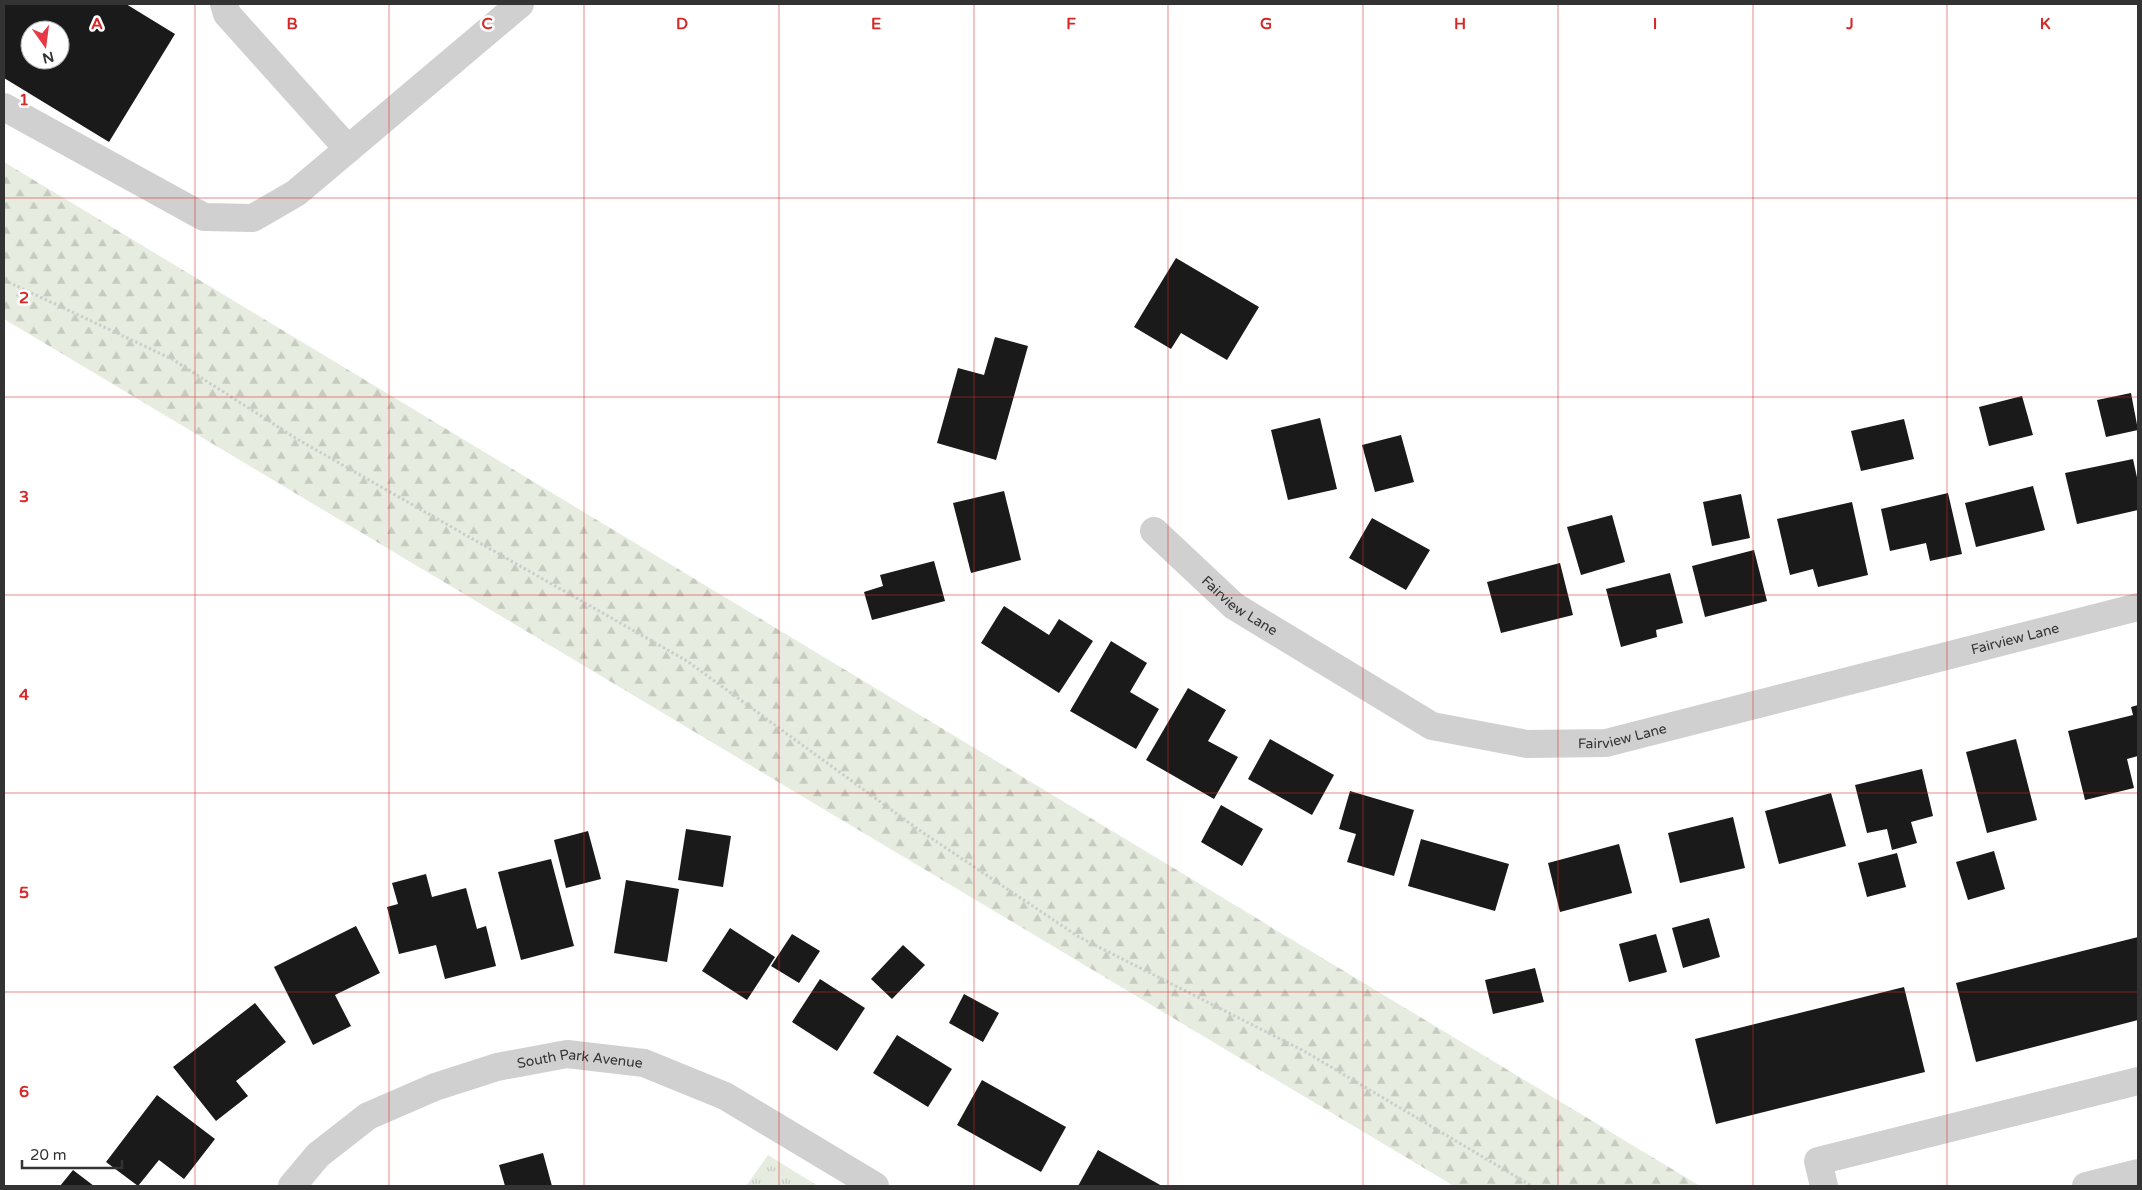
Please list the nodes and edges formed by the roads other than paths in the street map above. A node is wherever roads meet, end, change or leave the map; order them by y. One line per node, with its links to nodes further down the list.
1 (224, 4): 4 (street)
2 (520, 4): 4 (street)
3 (4, 107): 4 (street)
4 (348, 149)
5 (1154, 531): 6 (street, Fairview Lane)
6 (2138, 607)
7 (2138, 1081): 11 (street)
8 (2138, 1173): 12 (street)
9 (292, 1186): 10 (street, South Park Avenue)
10 (875, 1186)
11 (1824, 1186)
12 (2086, 1186)

